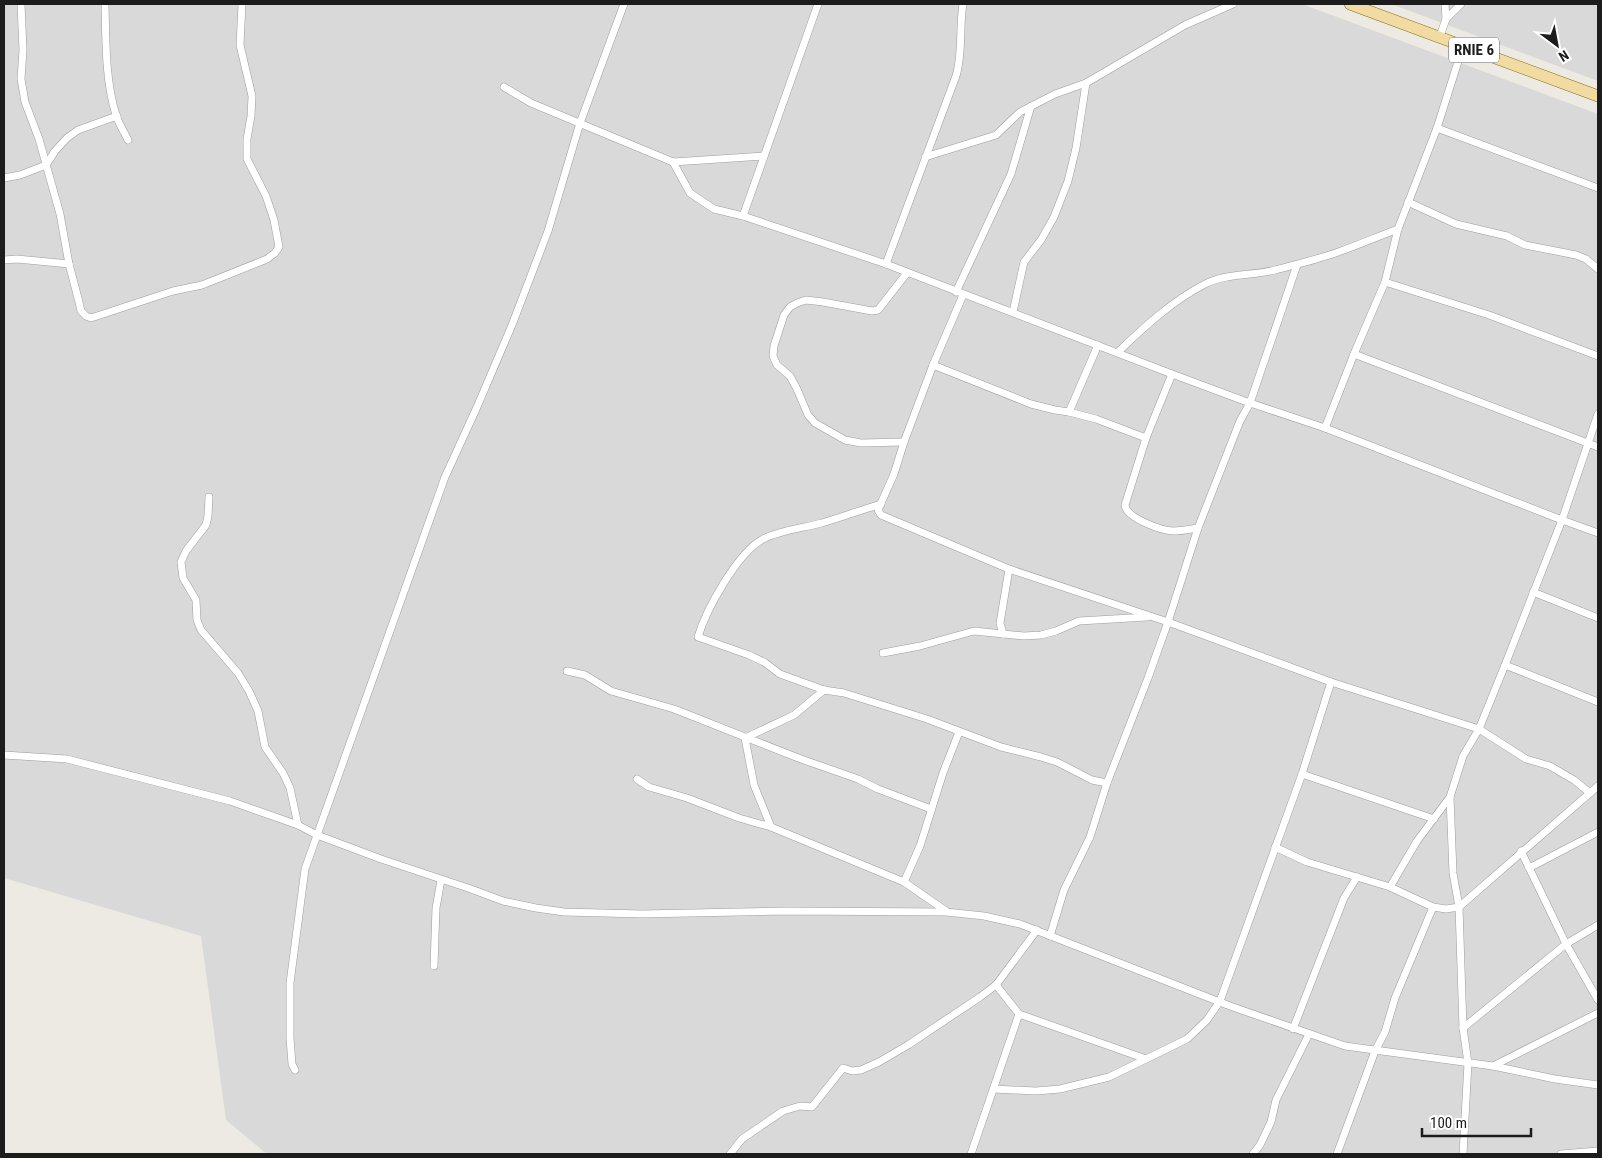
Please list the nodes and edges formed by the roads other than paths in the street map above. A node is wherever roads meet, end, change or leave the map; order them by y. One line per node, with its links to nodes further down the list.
1 (21, 4): 26 (street)
2 (105, 4): 19 (street)
3 (242, 4): 33 (street)
4 (624, 4): 20 (street)
5 (818, 4): 23 (street)
6 (963, 4): 24 (street)
7 (1234, 4): 15 (street)
8 (1350, 4): 11 (main road, RNIE 6)
9 (1445, 4): 12 (street)
10 (1461, 4): 12 (street)
11 (1374, 8): 13 (main road, RNIE 6)
12 (1446, 19): 13 (street)
13 (1440, 36): 14 (main road, RNIE 6)
14 (1463, 46): 17 (main road, RNIE 6); 21 (street)
15 (1086, 83): 18 (street); 40 (street)
16 (504, 87): 20 (street)
17 (1598, 96)
18 (1031, 106): 24 (street); 39 (street)
19 (116, 116): 22 (street); 26 (street)
20 (580, 123): 25 (street); 87 (street)
21 (1437, 128): 28 (street); 29 (street)
22 (128, 140)
23 (764, 156): 25 (street); 30 (street)
24 (925, 157): 34 (street)
25 (674, 162): 30 (street)
26 (46, 165): 27 (street); 33 (street)
27 (4, 178)
28 (1598, 188)
29 (1408, 202): 31 (street); 36 (street)
30 (743, 216): 34 (street)
31 (1398, 229): 35 (street); 38 (street)
32 (4, 260): 33 (street)
33 (69, 264)
34 (886, 264): 37 (street)
35 (1297, 264): 42 (street); 47 (street)
36 (1598, 269)
37 (907, 274): 39 (street); 52 (street)
38 (1385, 282): 43 (street); 44 (street)
39 (959, 293): 40 (street); 45 (street)
40 (1013, 312): 41 (street)
41 (1098, 345): 42 (street); 48 (street)
42 (1118, 352): 46 (street)
43 (1354, 354): 50 (street); 53 (street)
44 (1598, 356)
45 (933, 365): 48 (street); 52 (street)
46 (1172, 374): 47 (street); 51 (street)
47 (1250, 403): 50 (street); 58 (street)
48 (1069, 412): 51 (street)
49 (1598, 414): 53 (street)
50 (1325, 428): 57 (street)
51 (1146, 438): 58 (street)
52 (904, 442): 56 (street)
53 (1590, 444): 54 (street); 57 (street)
54 (1598, 447)
55 (209, 497): 84 (street)
56 (881, 504): 60 (street); 70 (street)
57 (1562, 520): 59 (street); 61 (street)
58 (1198, 528): 64 (street)
59 (1598, 533)
60 (1009, 568): 62 (street); 65 (street)
61 (1533, 592): 63 (street); 67 (street)
62 (1152, 617): 64 (street); 65 (street)
63 (1598, 618)
64 (1168, 622): 69 (street); 78 (street)
65 (1003, 634): 66 (street)
66 (883, 653)
67 (1506, 665): 71 (street); 72 (street)
68 (567, 671): 74 (street)
69 (1331, 682): 72 (street); 76 (street)
70 (824, 690): 73 (street); 74 (street)
71 (1598, 702)
72 (1479, 729): 80 (street); 81 (street)
73 (959, 732): 78 (street); 82 (street)
74 (745, 738): 82 (street); 85 (street)
75 (4, 755): 84 (street)
76 (1302, 774): 83 (street); 88 (street)
77 (637, 779): 85 (street)
78 (1107, 783): 100 (street)
79 (1598, 786): 80 (street)
80 (1590, 793): 89 (street)
81 (1450, 797): 83 (street); 95 (street)
82 (931, 809): 93 (street)
83 (1434, 819): 94 (street)
84 (298, 825): 87 (street)
85 (771, 827): 93 (street)
86 (1598, 832): 90 (street)
87 (317, 835): 92 (street); 115 (street)
88 (1275, 848): 91 (street); 105 (street)
89 (1521, 851): 90 (street); 95 (street)
90 (1529, 868): 101 (street)
91 (1356, 877): 94 (street); 108 (street)
92 (441, 880): 97 (street); 102 (street)
93 (904, 882): 97 (street)
94 (1390, 887): 96 (street)
95 (1459, 906): 96 (street); 109 (street)
96 (1433, 907): 111 (street)
97 (946, 912): 99 (street)
98 (1598, 926): 101 (street)
99 (1037, 930): 100 (street); 103 (street)
100 (1050, 936): 105 (street)
101 (1566, 944): 104 (street); 109 (street)
102 (434, 966)
103 (996, 985): 107 (street); 119 (street)
104 (1598, 1000)
105 (1220, 1001): 108 (street); 112 (street)
106 (1598, 1013): 114 (street)
107 (1019, 1014): 112 (street); 117 (street)
108 (1292, 1028): 110 (street)
109 (1463, 1028): 113 (street)
110 (1309, 1034): 111 (street); 121 (street)
111 (1375, 1051): 113 (street); 122 (street)
112 (1146, 1058): 117 (street)
113 (1468, 1063): 114 (street); 123 (street)
114 (1493, 1066): 116 (street)
115 (295, 1070)
116 (1598, 1085)
117 (994, 1090): 120 (street)
118 (1598, 1151): 124 (street)
119 (730, 1154)
120 (971, 1154)
121 (1253, 1154)
122 (1337, 1154)
123 (1463, 1154)
124 (1561, 1154)

